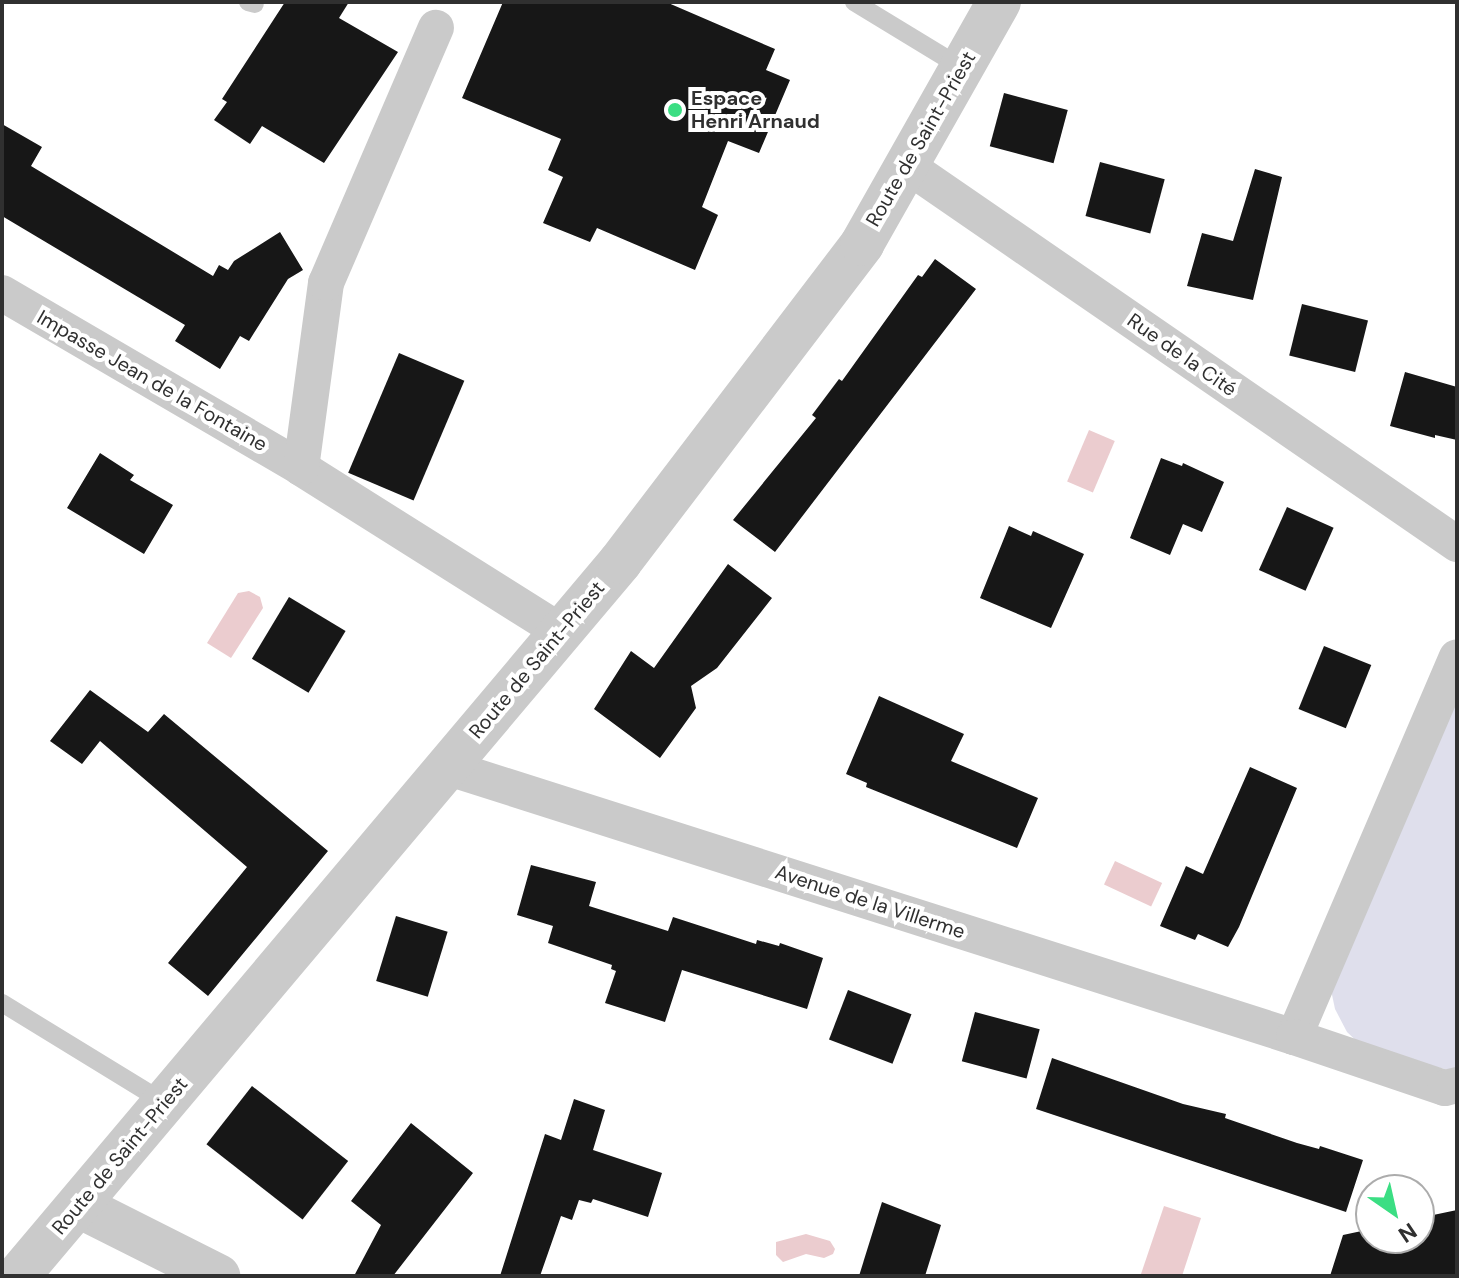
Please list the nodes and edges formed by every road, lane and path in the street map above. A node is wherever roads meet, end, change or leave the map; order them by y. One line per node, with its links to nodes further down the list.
1 (854, 2): 4 (lane)
2 (999, 2): 4 (street, Route de Saint-Priest)
3 (436, 28): 7 (street)
4 (962, 68): 5 (street, Route de Saint-Priest)
5 (906, 165): 8 (street, Rue de la Cité); 9 (street, Route de Saint-Priest)
6 (2, 293): 7 (street, Impasse Jean de la Fontaine)
7 (301, 468): 9 (street, Impasse Jean de la Fontaine)
8 (1457, 544)
9 (561, 632): 11 (street, Route de Saint-Priest)
10 (1457, 657): 13 (street)
11 (446, 767): 13 (street, Avenue de la Villerme); 15 (street, Route de Saint-Priest)
12 (2, 1003): 15 (lane)
13 (1294, 1037): 14 (street, Avenue de la Villerme)
14 (1457, 1085)
15 (165, 1103): 16 (street, Route de Saint-Priest)
16 (79, 1206): 17 (street, Route de Saint-Priest); 18 (street)
17 (18, 1276)
18 (218, 1276)

